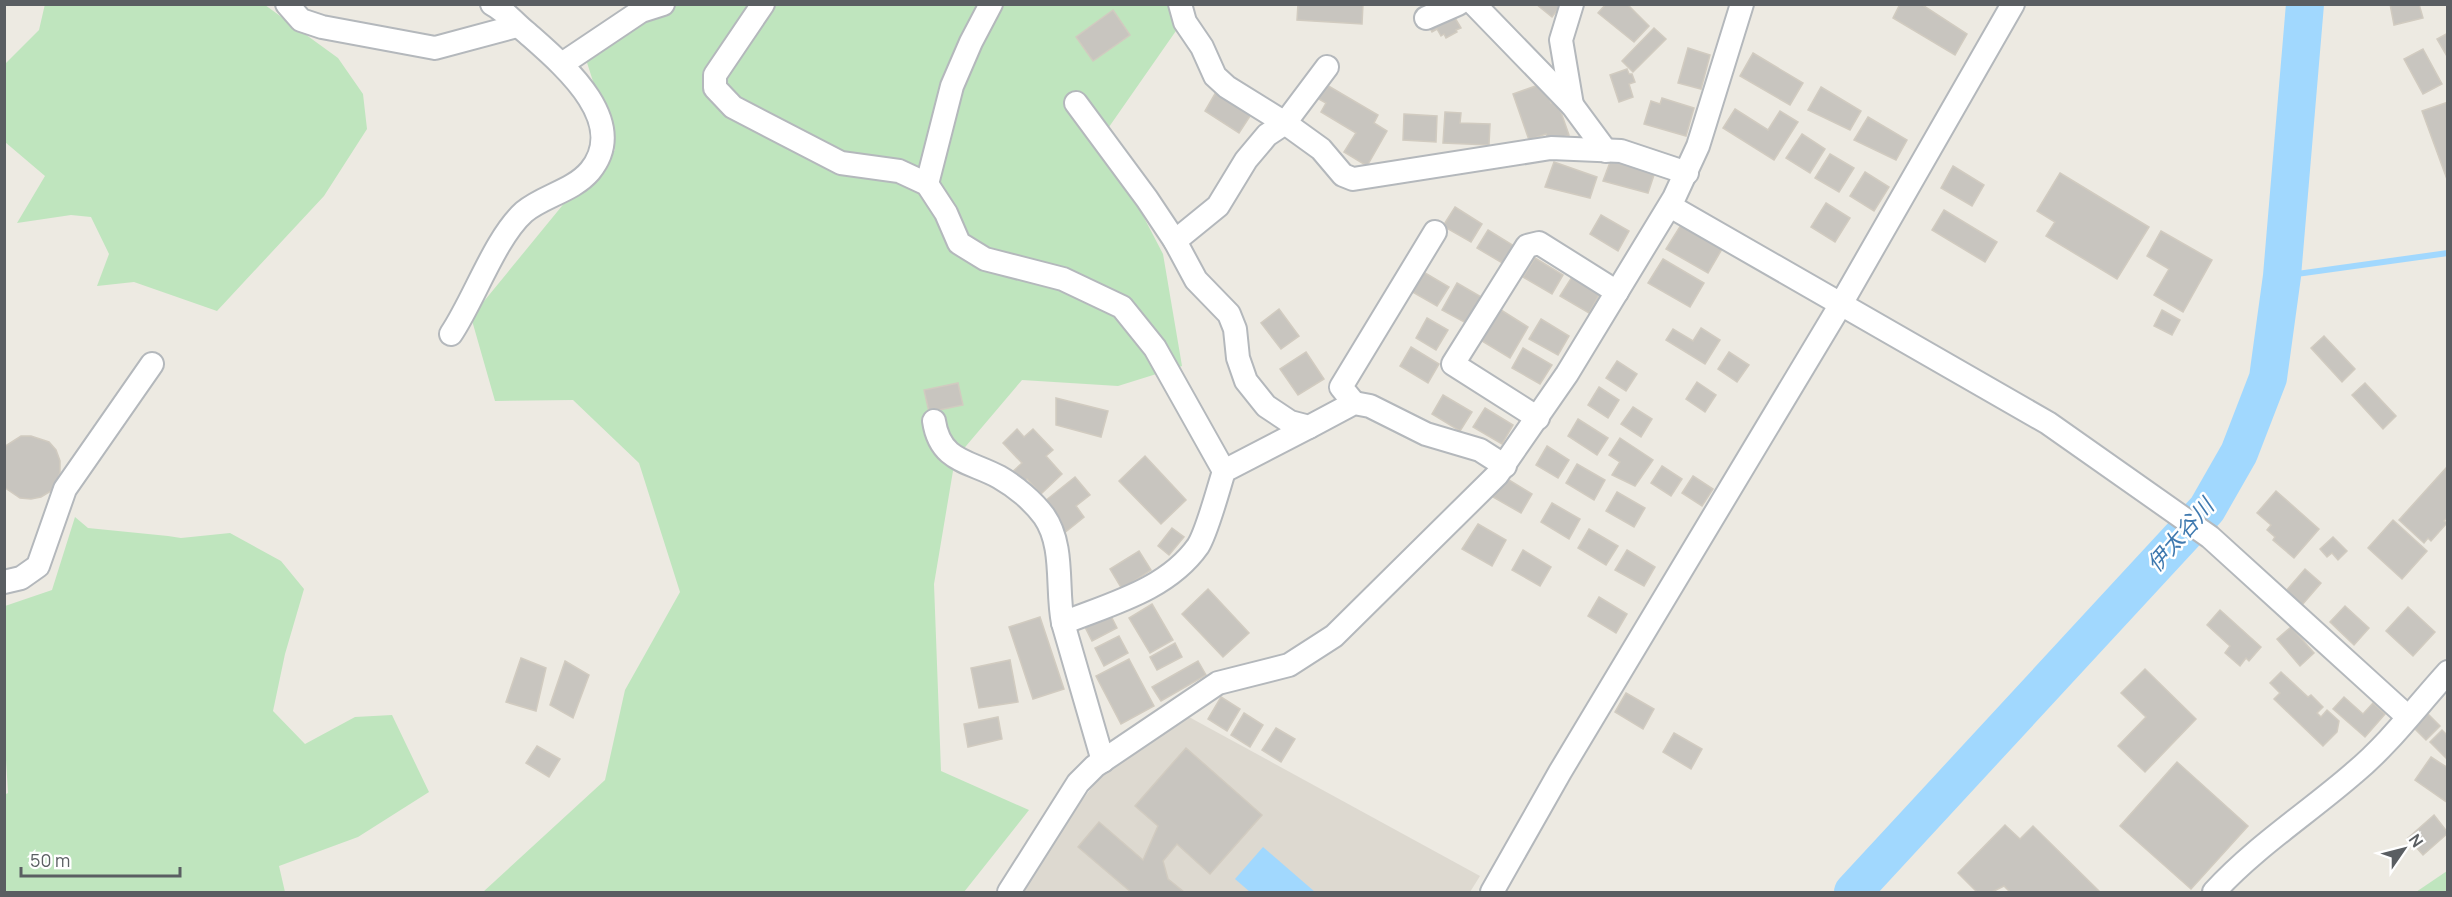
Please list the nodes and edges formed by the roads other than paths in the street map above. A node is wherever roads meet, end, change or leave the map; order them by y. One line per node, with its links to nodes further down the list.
1 (287, 4): 13 (street)
2 (492, 4): 13 (street)
3 (663, 4): 14 (street)
4 (763, 4): 21 (street)
5 (991, 4): 21 (street)
6 (1180, 4): 18 (street)
7 (1458, 4): 12 (street)
8 (1474, 4): 17 (street)
9 (1572, 4): 17 (street)
10 (1742, 4): 20 (street)
11 (2013, 4): 26 (street)
12 (1426, 18)
13 (518, 26): 14 (street)
14 (562, 64): 27 (street)
15 (1327, 67): 18 (street)
16 (1076, 103): 24 (street)
17 (1572, 105): 19 (street)
18 (1285, 123): 19 (street); 24 (street)
19 (1606, 151): 20 (street)
20 (1687, 173): 22 (street)
21 (927, 184): 34 (street)
22 (1670, 206): 25 (street); 26 (street)
23 (1435, 232): 29 (street)
24 (1175, 242): 32 (street)
25 (1617, 292): 30 (street); 30 (street)
26 (1841, 304): 38 (street); 41 (street)
27 (451, 334)
28 (152, 364): 35 (street)
29 (1354, 403): 32 (street); 33 (street)
30 (1538, 418): 33 (street)
31 (934, 421): 36 (street)
32 (1309, 427): 34 (street)
33 (1504, 466): 39 (street)
34 (1224, 471): 36 (street)
35 (4, 582)
36 (1063, 623): 39 (street)
37 (2448, 672): 38 (street)
38 (2408, 717): 42 (street)
39 (1103, 761): 40 (street)
40 (1009, 892)
41 (1492, 892)
42 (2214, 892)

